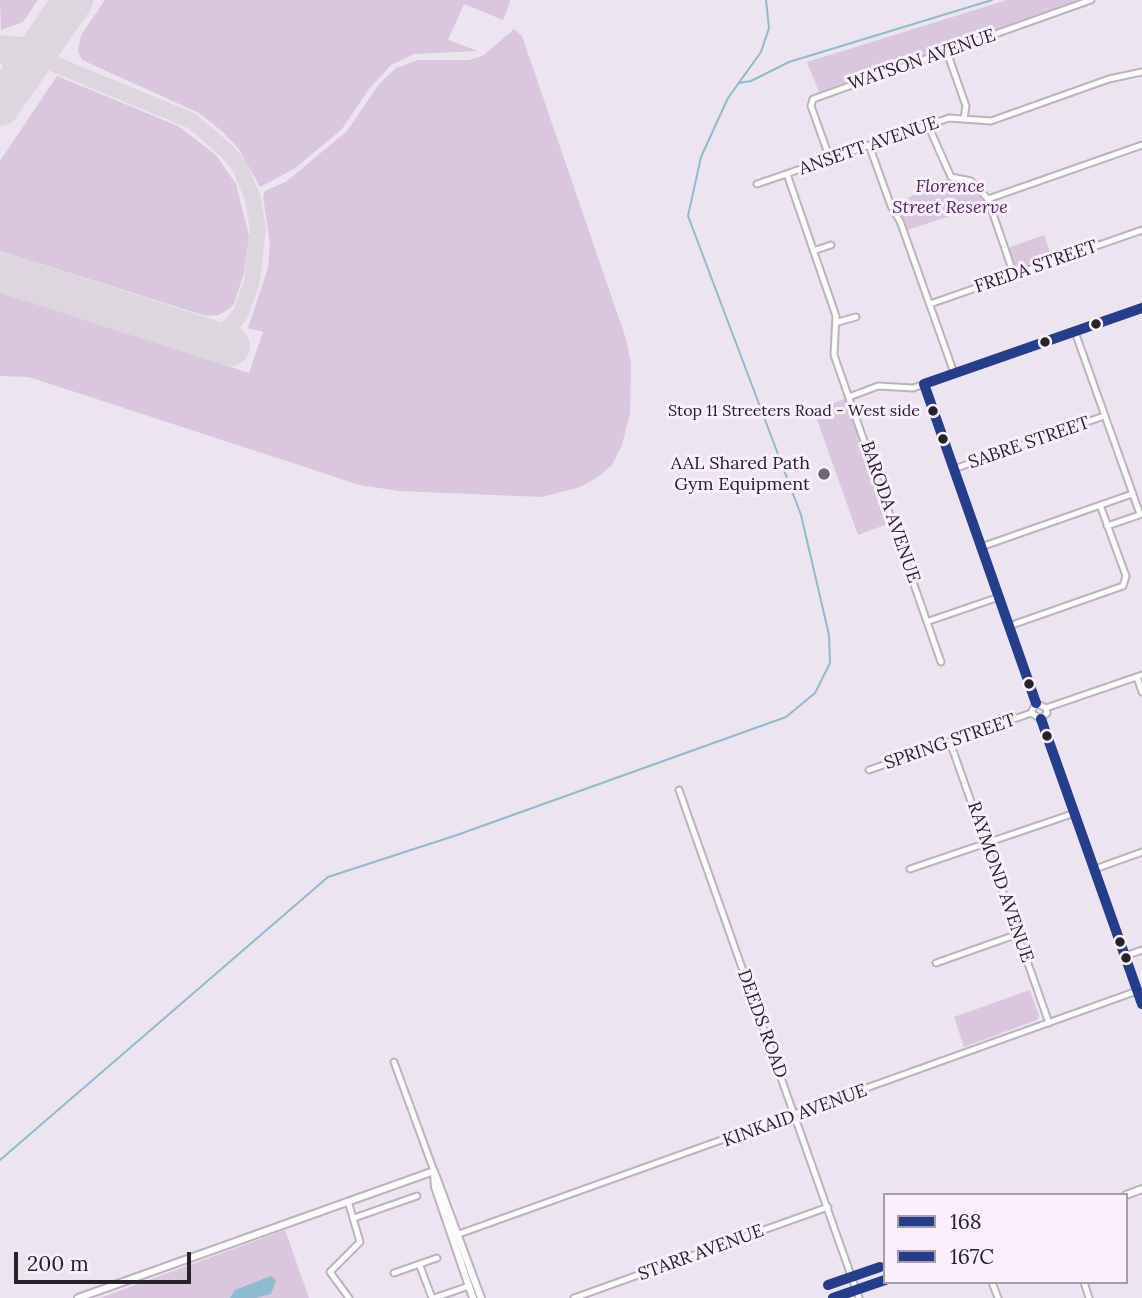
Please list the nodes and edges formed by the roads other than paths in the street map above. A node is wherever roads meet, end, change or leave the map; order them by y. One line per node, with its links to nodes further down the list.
1 (1091, 0): 2 (street, WATSON AVENUE)
2 (947, 52): 4 (street); 8 (street, WATSON AVENUE)
3 (1142, 72): 4 (street, ANSETT AVENUE)
4 (964, 118): 5 (street, ANSETT AVENUE)
5 (928, 125): 6 (street, ANSETT AVENUE); 11 (street)
6 (869, 145): 8 (street, ANSETT AVENUE); 16 (street)
7 (1142, 145): 11 (street)
8 (830, 159): 9 (street, ANSETT AVENUE)
9 (787, 174): 10 (street, ANSETT AVENUE); 14 (street, BARODA AVENUE)
10 (757, 184)
11 (988, 199): 15 (street)
12 (1142, 230): 15 (street, FREDA STREET)
13 (831, 245): 14 (street)
14 (813, 251): 19 (street, BARODA AVENUE)
15 (1014, 275): 16 (street, FREDA STREET)
16 (930, 304): 21 (street)
17 (1142, 308): 20 (street)
18 (856, 317): 19 (street)
19 (838, 322): 23 (street, BARODA AVENUE)
20 (1075, 332): 21 (street); 24 (street)
21 (954, 373): 22 (street)
22 (923, 384): 23 (street); 25 (street)
23 (849, 397): 32 (street, BARODA AVENUE)
24 (1104, 416): 25 (street, SABRE STREET); 26 (street)
25 (954, 469): 30 (street)
26 (1132, 494): 27 (street); 28 (street)
27 (1100, 505): 29 (street); 30 (street)
28 (1141, 514): 29 (street)
29 (1107, 526): 33 (street)
30 (981, 547): 31 (street)
31 (999, 597): 32 (street); 33 (street)
32 (929, 621): 34 (street, BARODA AVENUE)
33 (1009, 626): 37 (street)
34 (941, 662)
35 (1139, 676): 36 (street); 38 (street)
36 (1142, 692)
37 (1036, 703): 38 (street); 39 (street)
38 (1046, 708): 40 (street)
39 (1031, 713): 40 (street); 41 (street, SPRING STREET)
40 (1041, 719): 44 (street)
41 (950, 742): 42 (street, SPRING STREET); 45 (street, RAYMOND AVENUE)
42 (869, 770)
43 (679, 790): 57 (street, DEEDS ROAD)
44 (1075, 813): 45 (street); 48 (street)
45 (986, 842): 47 (street); 49 (street, RAYMOND AVENUE)
46 (1142, 852): 48 (street)
47 (910, 869)
48 (1095, 869): 51 (street)
49 (1018, 934): 52 (street); 55 (street, RAYMOND AVENUE)
50 (1142, 950): 51 (street)
51 (1125, 956): 53 (street)
52 (936, 963)
53 (1137, 991): 54 (street); 55 (street, KINKAID AVENUE)
54 (1142, 1004)
55 (1049, 1023): 57 (street, KINKAID AVENUE)
56 (394, 1062): 58 (street)
57 (795, 1116): 61 (street, DEEDS ROAD); 63 (street, KINKAID AVENUE)
58 (434, 1171): 60 (street); 63 (street); 64 (street)
59 (417, 1196): 62 (street)
60 (348, 1201): 62 (street); 71 (street)
61 (828, 1207): 70 (street, DEEDS ROAD); 76 (street, STARR AVENUE)
62 (354, 1218): 72 (street)
63 (459, 1234): 64 (street, KINKAID AVENUE); 75 (street)
64 (451, 1237): 69 (street)
65 (437, 1258): 66 (street)
66 (420, 1266): 67 (street); 73 (street)
67 (394, 1273)
68 (883, 1281): 70 (street)
69 (469, 1286): 73 (street); 74 (street)
70 (856, 1290): 77 (street); 78 (street, DEEDS ROAD)
71 (78, 1298)
72 (349, 1298)
73 (433, 1298)
74 (473, 1298)
75 (481, 1298)
76 (574, 1298)
77 (833, 1298)
78 (859, 1298)

